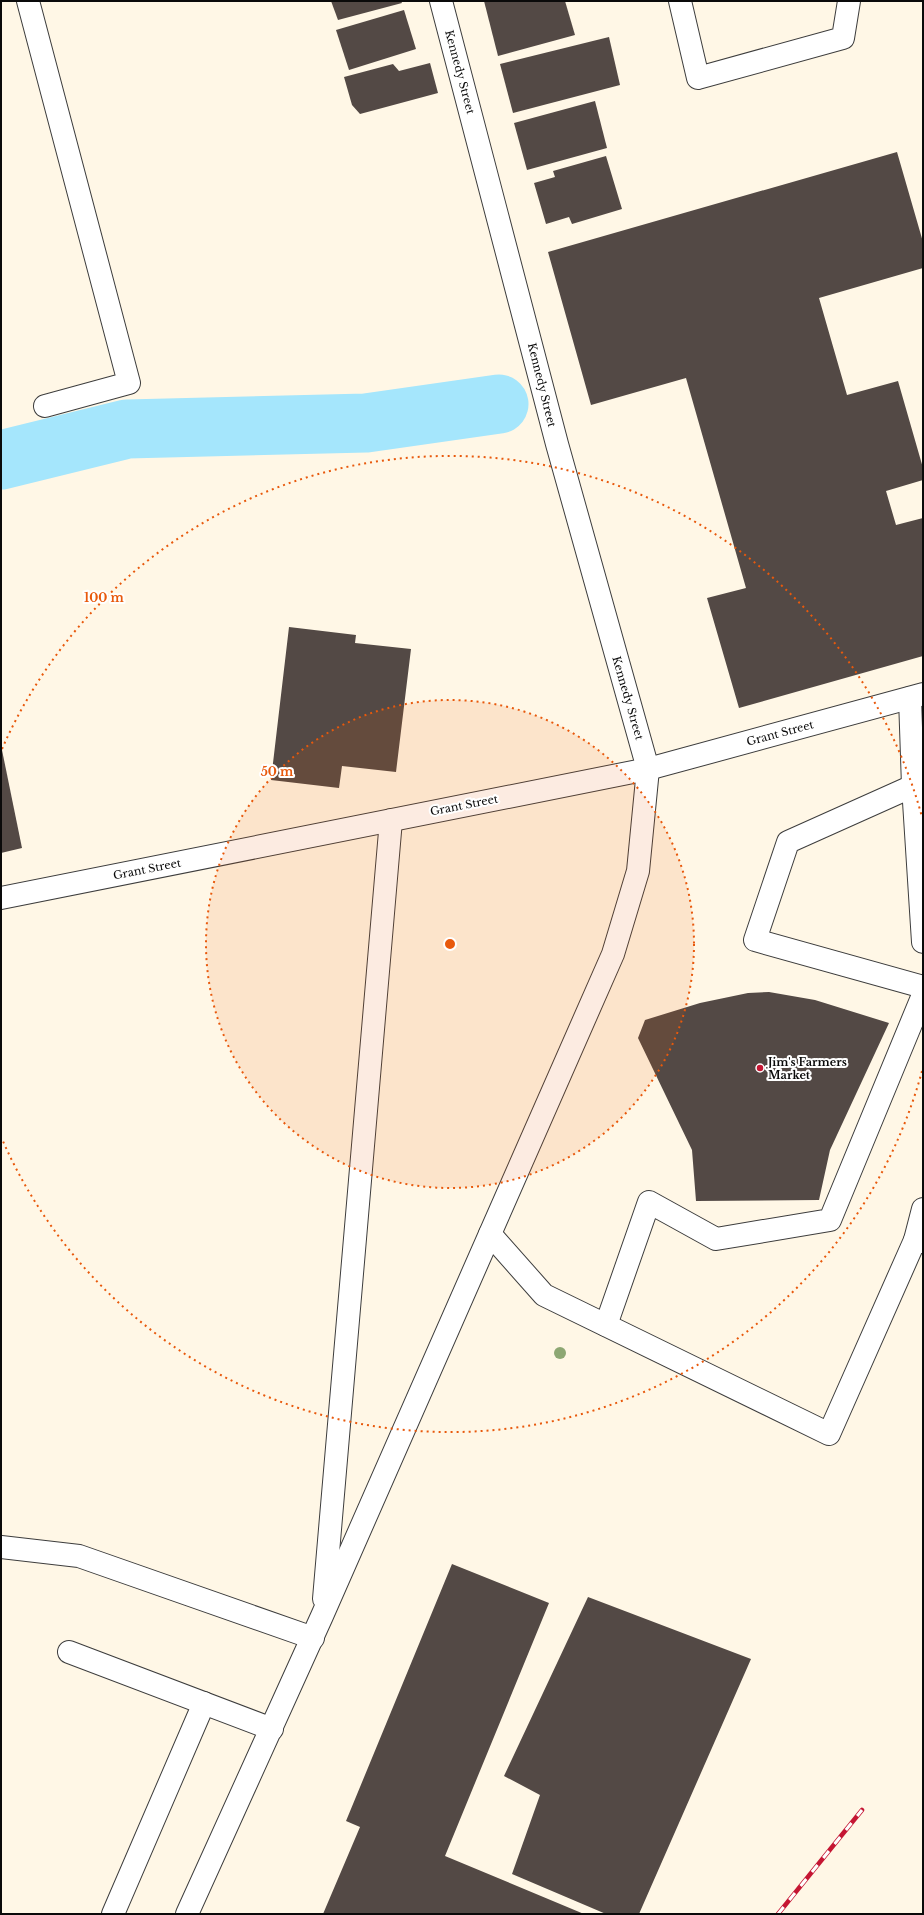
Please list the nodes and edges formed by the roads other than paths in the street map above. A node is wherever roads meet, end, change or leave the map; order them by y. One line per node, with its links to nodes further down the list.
1 (28, 1): 5 (street)
2 (441, 1): 7 (street, Kennedy Street)
3 (680, 1): 4 (street)
4 (849, 1)
5 (45, 406)
6 (916, 696): 7 (street, Grant Street); 8 (street)
7 (648, 769): 9 (street, Grant Street); 15 (street)
8 (913, 786): 11 (street); 12 (street)
9 (391, 820): 10 (street, Grant Street); 19 (street)
10 (1, 898)
11 (923, 942)
12 (923, 987)
13 (923, 995): 17 (street)
14 (923, 1209): 16 (street)
15 (490, 1234): 17 (street); 19 (street)
16 (919, 1241): 17 (street)
17 (606, 1325)
18 (1, 1547): 20 (street)
19 (322, 1616): 20 (street)
20 (313, 1638): 23 (street)
21 (70, 1652): 22 (street)
22 (204, 1703): 23 (street); 24 (street)
23 (272, 1729): 25 (street)
24 (113, 1914)
25 (187, 1914)

